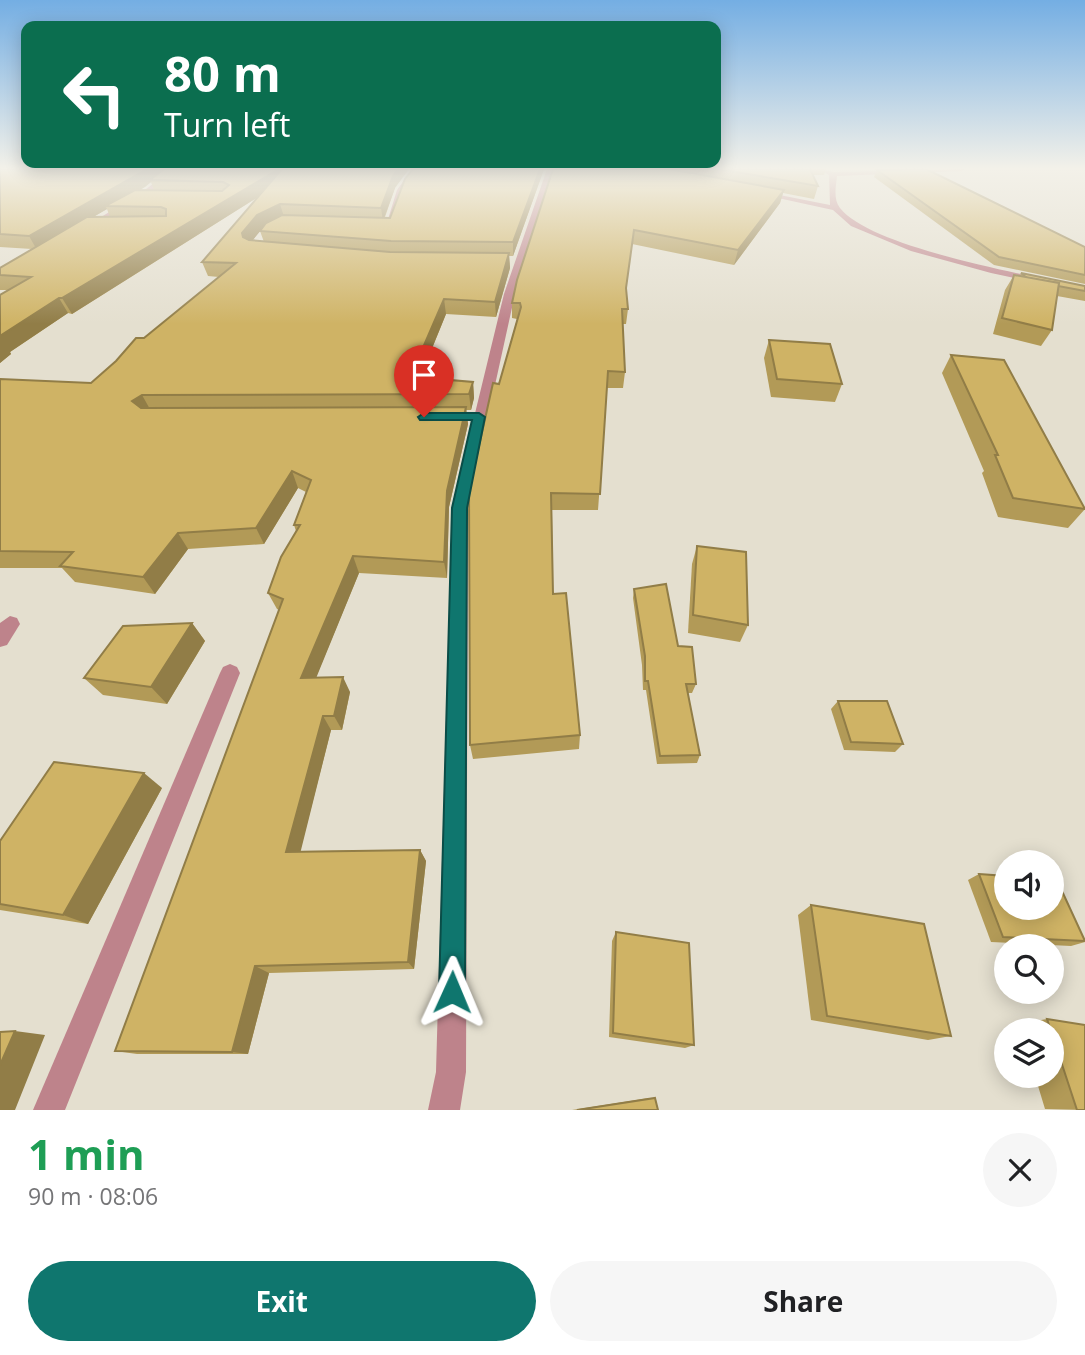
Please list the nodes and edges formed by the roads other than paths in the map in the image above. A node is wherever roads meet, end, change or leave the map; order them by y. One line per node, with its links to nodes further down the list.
1 (101, 221): 5 (street)
2 (390, 221): 7 (street)
3 (529, 221): 12 (street)
4 (849, 221): 9 (street)
5 (94, 225): 6 (street); 8 (street)
6 (118, 225)
7 (376, 228)
8 (74, 236)
9 (1085, 290)
10 (230, 673): 11 (street)
11 (50, 1110)
12 (444, 1110)

